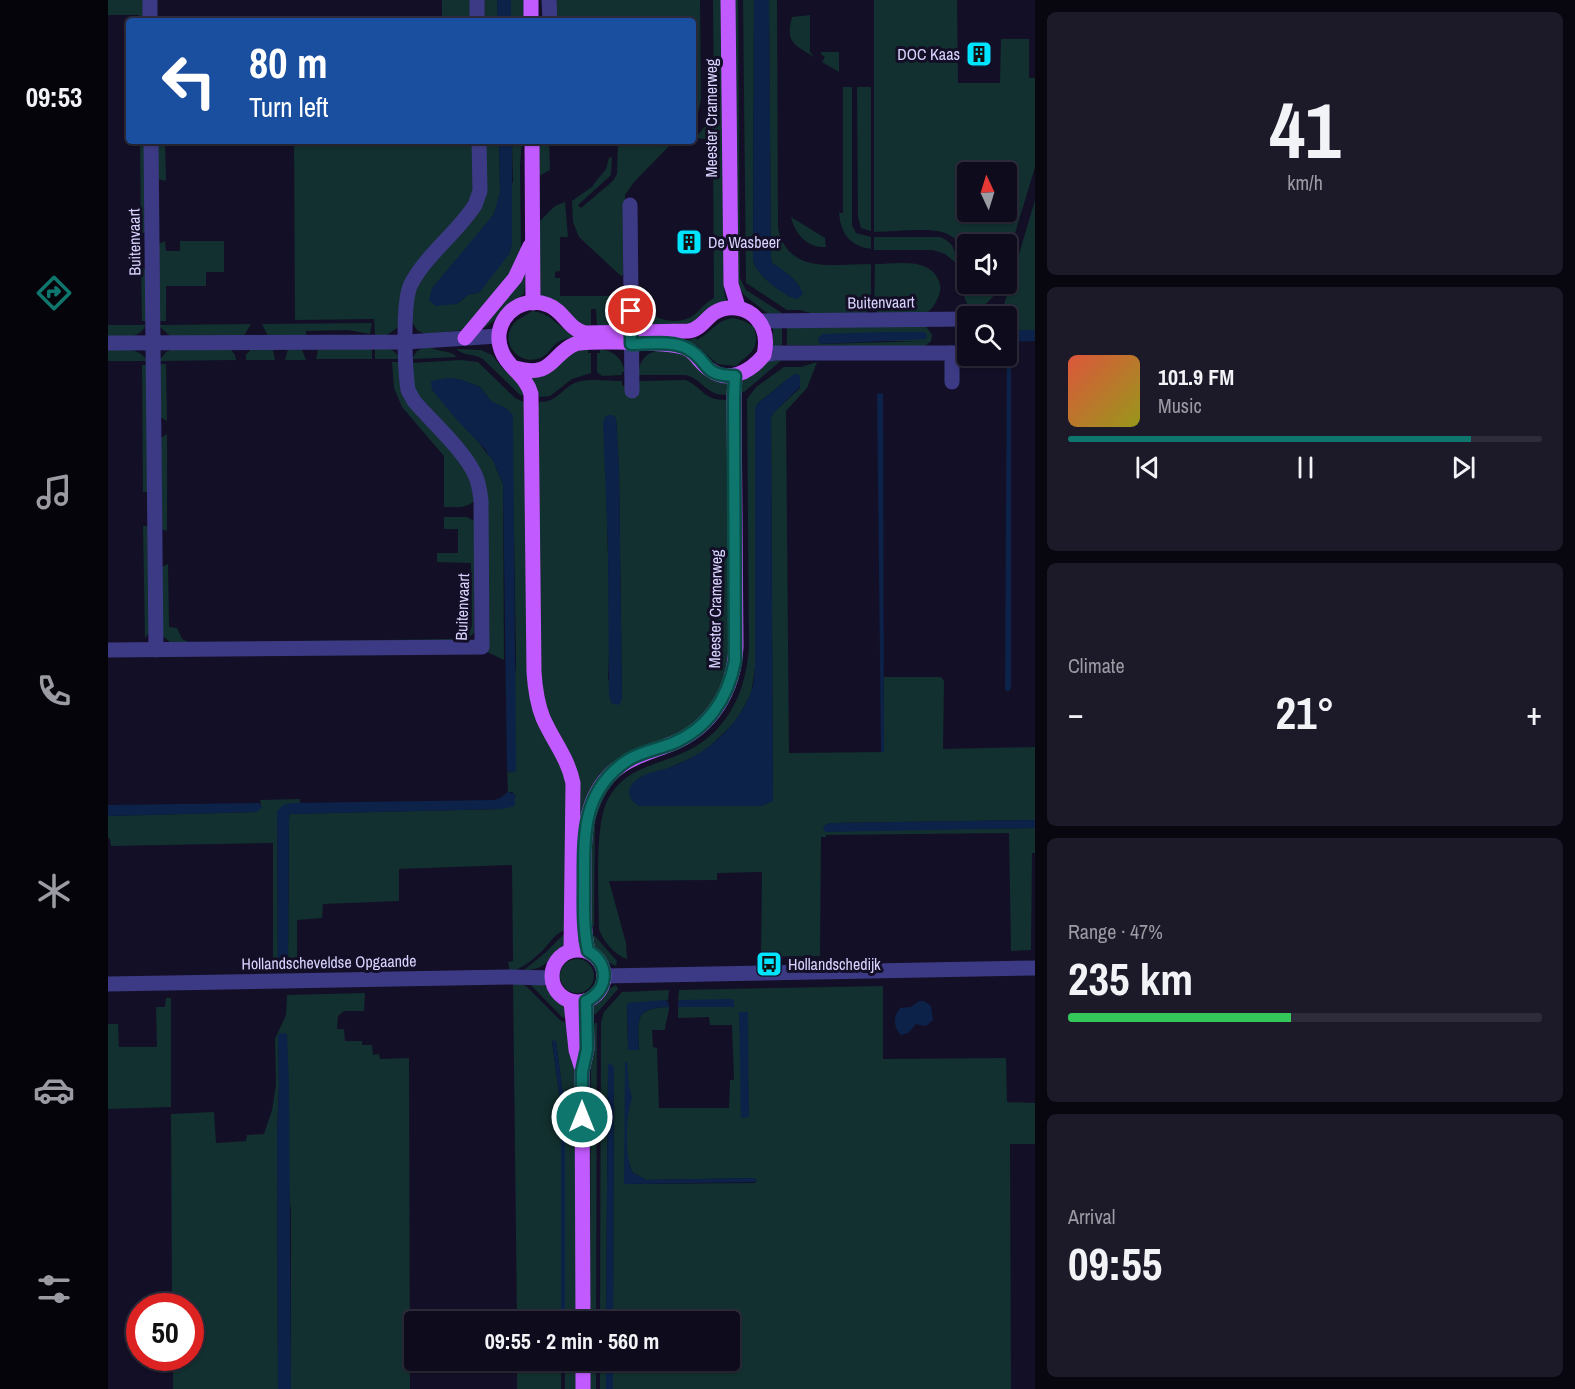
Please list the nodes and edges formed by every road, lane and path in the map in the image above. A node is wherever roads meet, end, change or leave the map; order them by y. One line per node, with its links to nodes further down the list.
1 (150, 0): 6 (street)
2 (477, 0): 7 (street)
3 (531, 0): 8 (main road)
4 (549, 0): 9 (street)
5 (728, 0): 16 (main road, Meester Cramerweg)
6 (150, 18)
7 (477, 18)
8 (531, 18)
9 (550, 18)
10 (151, 144): 24 (street, Buitenvaart)
11 (479, 144): 22 (street, Buitenvaart)
12 (532, 144): 14 (main road)
13 (630, 205): 21 (street)
14 (533, 238): 15 (main road); 20 (main road)
15 (533, 303): 19 (main road); 21 (main road)
16 (738, 307): 18 (main road); 21 (main road)
17 (957, 319): 18 (street, Buitenvaart)
18 (759, 321): 26 (main road)
19 (498, 336): 20 (street); 28 (main road)
20 (465, 338): 22 (street)
21 (631, 338): 28 (main road); 29 (main road); 31 (street)
22 (406, 342): 24 (street); 33 (street, Buitenvaart)
23 (108, 343): 24 (street)
24 (153, 343): 33 (street, Buitenvaart)
25 (957, 353): 26 (street)
26 (764, 355): 29 (main road)
27 (957, 364): 30 (street)
28 (515, 368): 34 (main road)
29 (735, 376): 35 (main road, Meester Cramerweg)
30 (952, 382)
31 (632, 391)
32 (108, 650): 33 (street, Buitenvaart)
33 (156, 650)
34 (571, 951): 35 (main road); 38 (main road)
35 (588, 951): 37 (main road)
36 (1035, 968): 37 (street)
37 (604, 976): 40 (main road)
38 (552, 978): 39 (street, Hollandscheveldse Opgaande); 40 (main road)
39 (108, 984)
40 (579, 1001): 41 (main road)
41 (583, 1311)
42 (583, 1371): 43 (main road)
43 (583, 1389)

